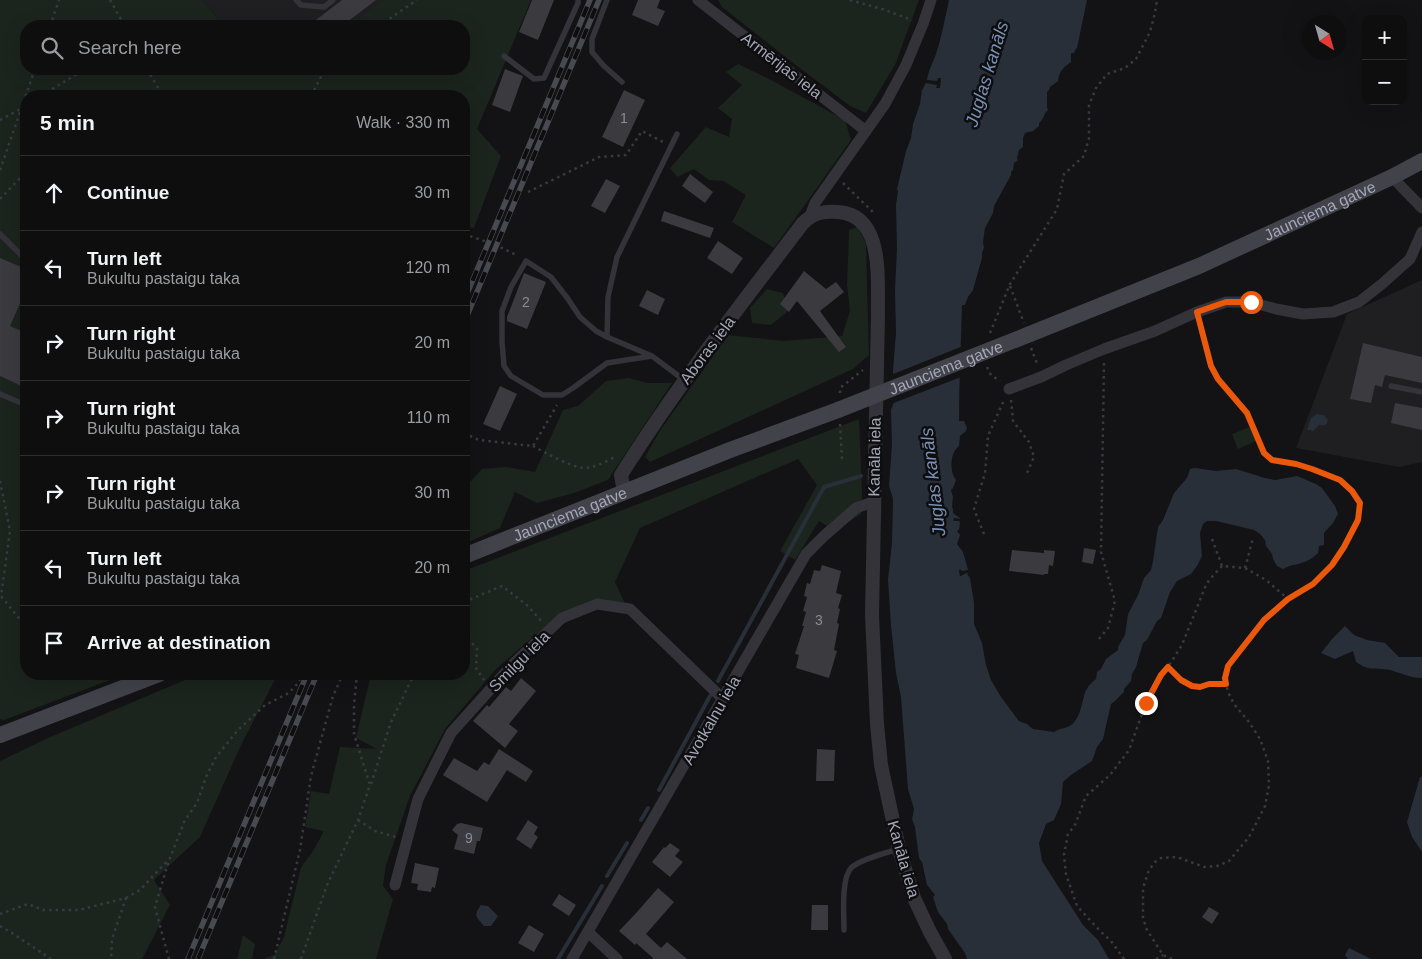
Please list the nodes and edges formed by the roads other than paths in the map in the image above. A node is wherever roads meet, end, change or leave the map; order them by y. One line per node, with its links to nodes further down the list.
1 (296, 0): 2 (lane)
2 (333, 0)
3 (578, 0): 7 (lane)
4 (607, 0): 8 (lane)
5 (698, 0): 9 (street, Armērijas iela)
6 (930, 0): 9 (street)
7 (504, 56)
8 (622, 82)
9 (866, 131): 14 (street)
10 (677, 134): 18 (lane)
11 (1422, 161): 12 (main road, Jaunciema gatve)
12 (1392, 177): 13 (street); 26 (main road, Jaunciema gatve, bridge)
13 (1422, 208)
14 (810, 216): 20 (street, Aboras iela); 27 (street, Kanāla iela)
15 (1422, 232): 22 (street)
16 (0, 234): 17 (lane)
17 (20, 254)
18 (607, 337): 19 (lane); 19 (lane)
19 (652, 356): 20 (lane)
20 (684, 380): 26 (street, Aboras iela)
21 (1391, 386): 23 (lane)
22 (1009, 389)
23 (1422, 392)
24 (0, 394): 25 (lane)
25 (20, 402)
26 (624, 492): 28 (main road, Jaunciema gatve)
27 (873, 502): 30 (street, Avotkalnu iela); 35 (street, Kanāla iela)
28 (470, 554)
29 (143, 680): 31 (main road)
30 (723, 699): 36 (street, Smilgu iela); 38 (street, Avotkalnu iela)
31 (28, 725): 32 (main road); 33 (main road); 34 (main road)
32 (0, 728)
33 (0, 735)
34 (0, 747)
35 (898, 849): 37 (lane); 41 (street, Kanāla iela)
36 (395, 885)
37 (844, 930)
38 (588, 932): 39 (street, Avotkalnu iela); 40 (street)
39 (572, 959)
40 (616, 959)
41 (945, 959)

